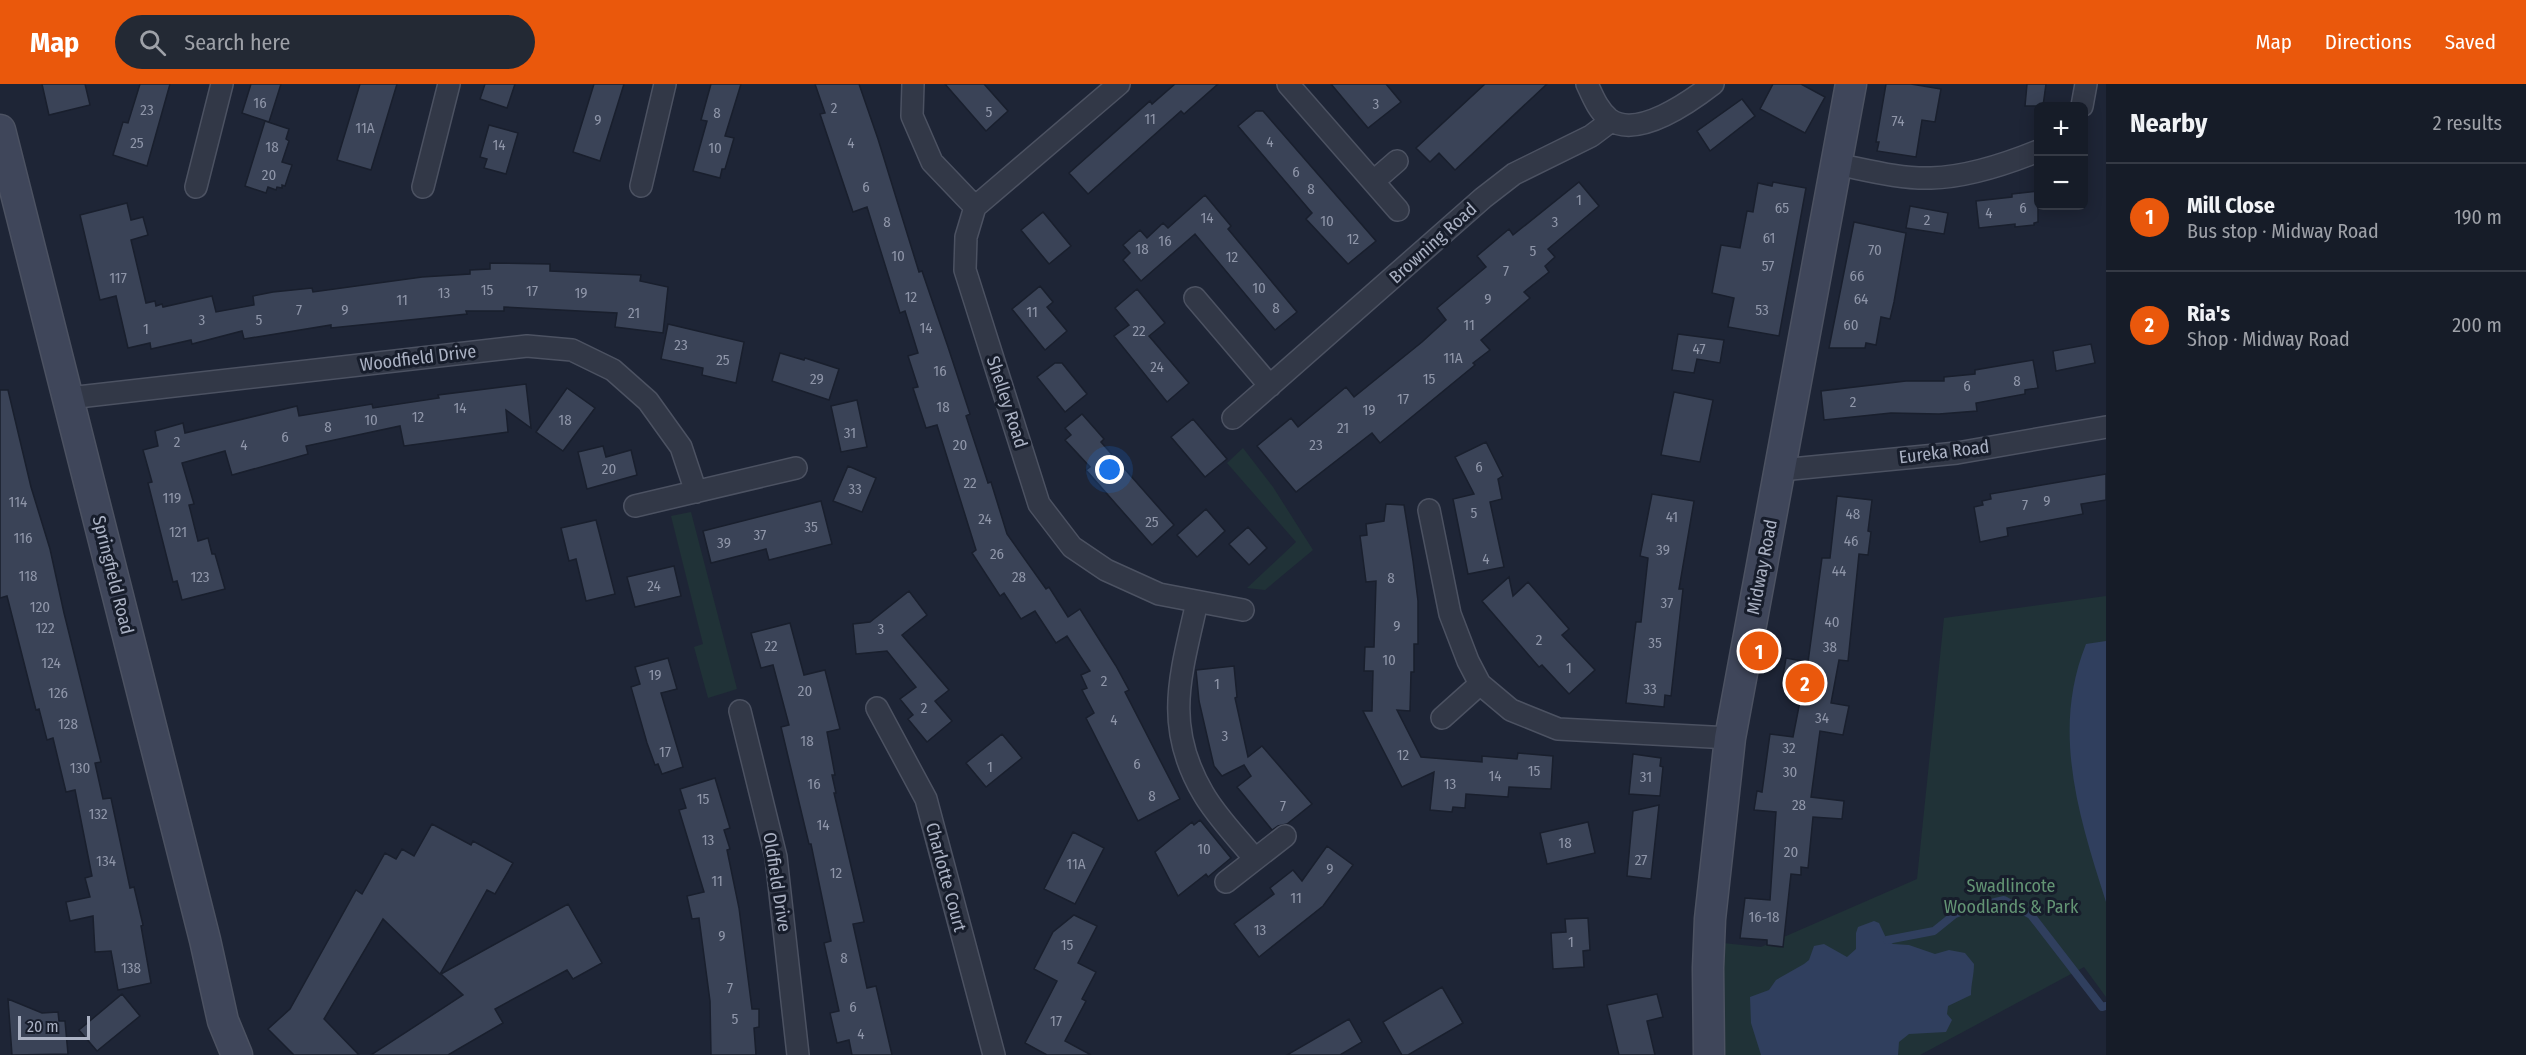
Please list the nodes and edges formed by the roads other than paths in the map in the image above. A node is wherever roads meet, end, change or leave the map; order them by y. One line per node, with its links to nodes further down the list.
1 (222, 84): 19 (street)
2 (449, 84): 20 (street)
3 (665, 84): 18 (street)
4 (913, 84): 21 (street)
5 (1119, 84): 21 (street)
6 (1288, 84): 17 (street)
7 (1587, 84): 12 (street)
8 (1713, 84): 12 (street)
9 (1851, 84): 16 (street, Midway Road)
10 (2085, 84): 11 (street)
11 (2083, 102)
12 (1611, 121): 24 (street, Browning Road)
13 (0, 130): 25 (street, Springfield Road)
14 (2034, 153): 16 (street)
15 (1397, 161): 17 (street)
16 (1836, 164): 29 (street, Midway Road)
17 (1374, 181): 22 (street)
18 (641, 186)
19 (196, 187)
20 (423, 187)
21 (975, 207): 33 (street, Shelley Road)
22 (1398, 210)
23 (1195, 298): 24 (street)
24 (1270, 386): 26 (street, Browning Road)
25 (69, 399): 30 (street, Woodfield Drive); 43 (street, Springfield Road)
26 (1233, 418)
27 (2106, 426): 29 (street, Eureka Road)
28 (796, 468): 30 (street)
29 (1781, 470): 39 (street, Midway Road)
30 (696, 492): 31 (street)
31 (635, 506)
32 (1429, 510): 35 (street)
33 (1197, 602): 34 (street, Shelley Road); 41 (street)
34 (1243, 610)
35 (1480, 684): 38 (street); 39 (street)
36 (877, 708): 47 (street, Charlotte Court)
37 (740, 711): 46 (street, Oldfield Drive)
38 (1442, 718)
39 (1730, 738): 48 (street, Midway Road)
40 (1285, 836): 41 (street)
41 (1254, 858): 42 (street)
42 (1226, 882)
43 (223, 1021): 44 (street, Springfield Road); 45 (street, Springfield Road)
44 (216, 1055)
45 (237, 1055)
46 (798, 1055)
47 (994, 1055)
48 (1709, 1055)

